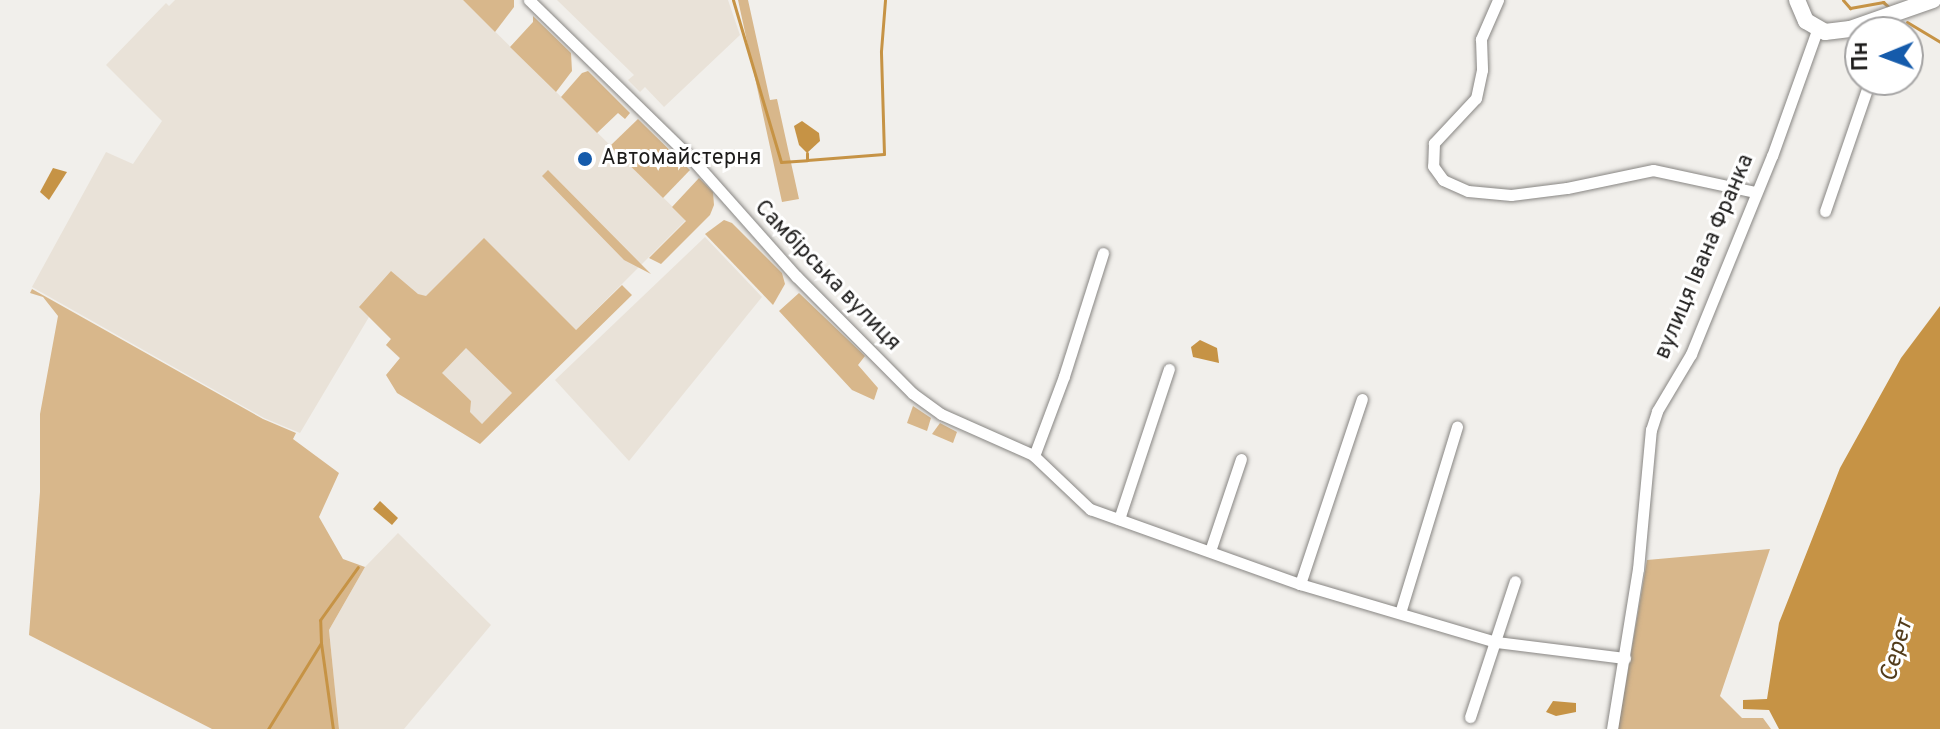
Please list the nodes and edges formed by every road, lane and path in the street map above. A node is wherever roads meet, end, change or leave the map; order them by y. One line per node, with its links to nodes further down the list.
1 (529, 0): 15 (street, Самбірська вулиця)
2 (1498, 0): 9 (street)
3 (1797, 0): 6 (main road)
4 (1933, 0): 5 (main road)
5 (1899, 16)
6 (1817, 30): 7 (main road); 9 (street, вулиця Івана Франка)
7 (1844, 31)
8 (1865, 96): 10 (street)
9 (1756, 192): 23 (street, вулиця Івана Франка)
10 (1825, 211)
11 (1103, 253): 15 (street)
12 (1169, 369): 17 (street)
13 (1362, 399): 20 (street)
14 (1457, 426): 21 (street)
15 (1034, 456): 17 (street, Самбірська вулиця)
16 (1241, 459): 18 (street)
17 (1119, 519): 18 (street, Самбірська вулиця)
18 (1210, 551): 20 (street, Самбірська вулиця)
19 (1515, 581): 22 (street)
20 (1300, 584): 21 (street, Самбірська вулиця)
21 (1400, 613): 22 (street, Самбірська вулиця)
22 (1496, 642): 23 (street, Самбірська вулиця); 24 (street)
23 (1625, 658): 25 (street, вулиця Івана Франка)
24 (1470, 717)
25 (1612, 729)

